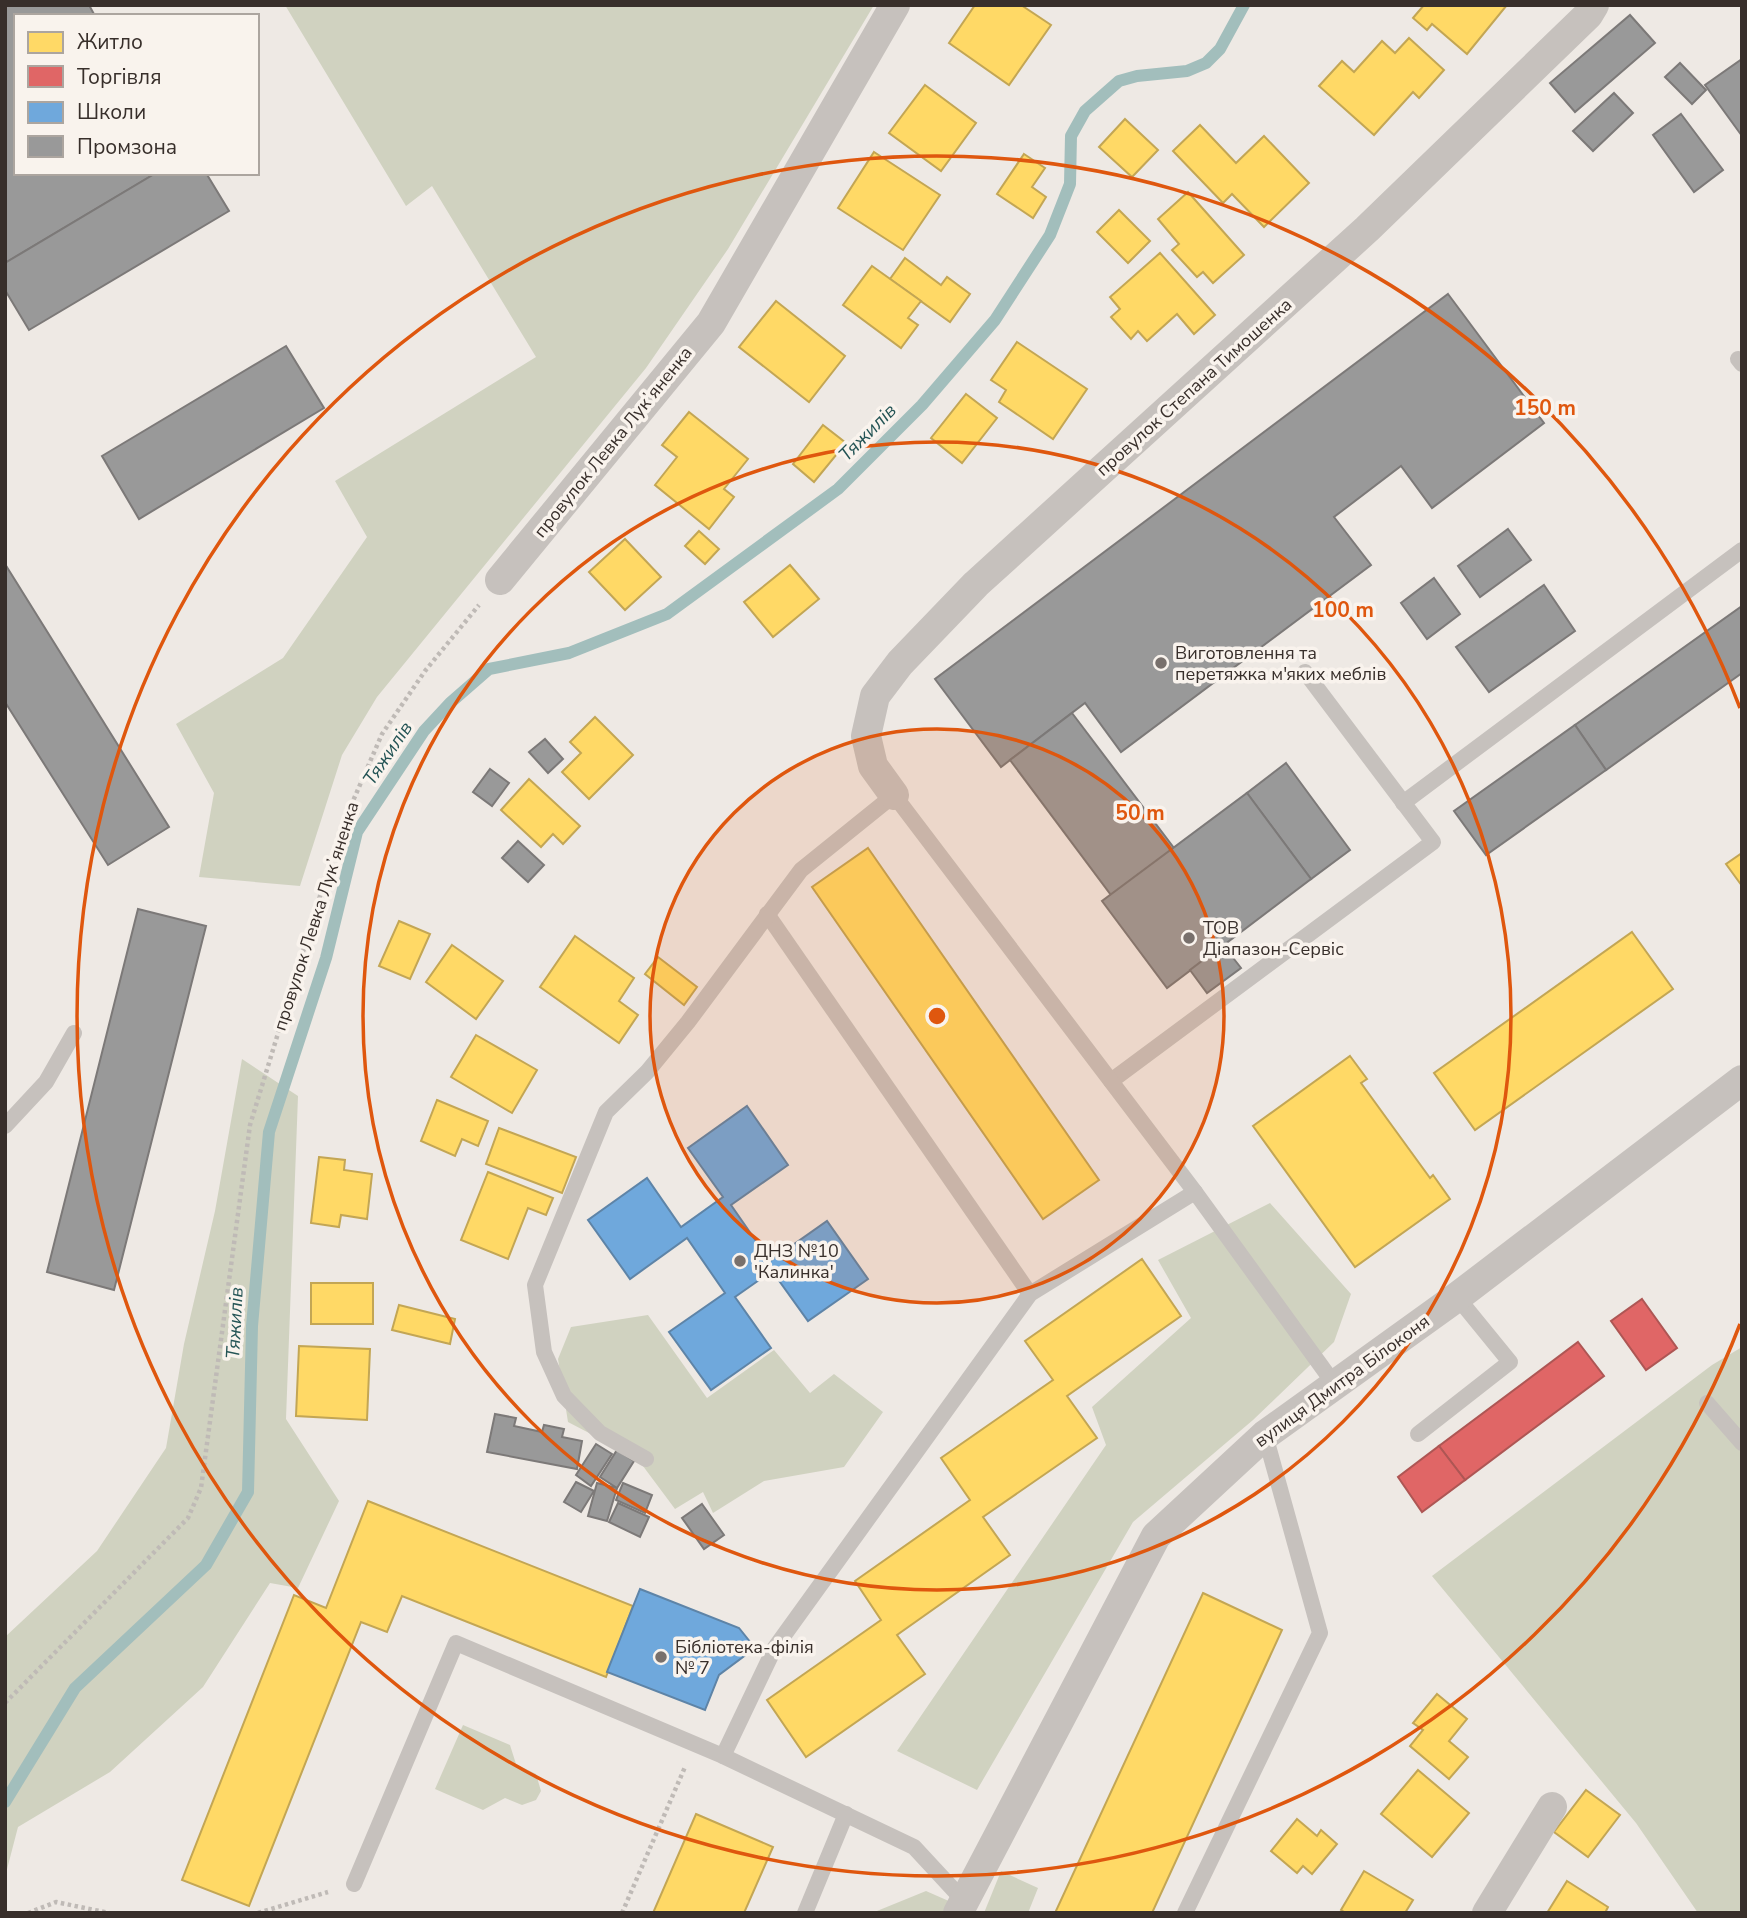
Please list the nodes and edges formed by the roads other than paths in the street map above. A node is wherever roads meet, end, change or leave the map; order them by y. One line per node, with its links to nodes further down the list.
1 (895, 5): 4 (street, провулок Левка Лукʼяненка)
2 (1594, 5): 6 (street, провулок Степана Тимошенка)
3 (1742, 550): 7 (lane)
4 (500, 580)
5 (1305, 672): 7 (lane)
6 (894, 795): 8 (lane); 10 (lane)
7 (1403, 803): 10 (lane)
8 (767, 914): 14 (lane); 21 (lane)
9 (74, 1033): 12 (lane)
10 (1111, 1081): 13 (lane)
11 (1738, 1090): 15 (street, вулиця Дмитра Білоконя)
12 (5, 1126)
13 (1195, 1192): 14 (lane); 16 (lane)
14 (1030, 1294): 22 (lane)
15 (1457, 1297): 16 (street, вулиця Дмитра Білоконя); 18 (lane)
16 (1335, 1385): 19 (street, вулиця Дмитра Білоконя)
17 (1707, 1403): 20 (lane)
18 (1418, 1434)
19 (1265, 1435): 26 (street, вулиця Дмитра Білоконя); 28 (lane)
20 (1742, 1443)
21 (646, 1459)
22 (723, 1756): 24 (lane); 25 (lane)
23 (1552, 1807): 29 (street)
24 (846, 1814): 26 (lane); 27 (lane)
25 (354, 1884)
26 (961, 1907)
27 (805, 1913)
28 (1185, 1913)
29 (1487, 1913)

